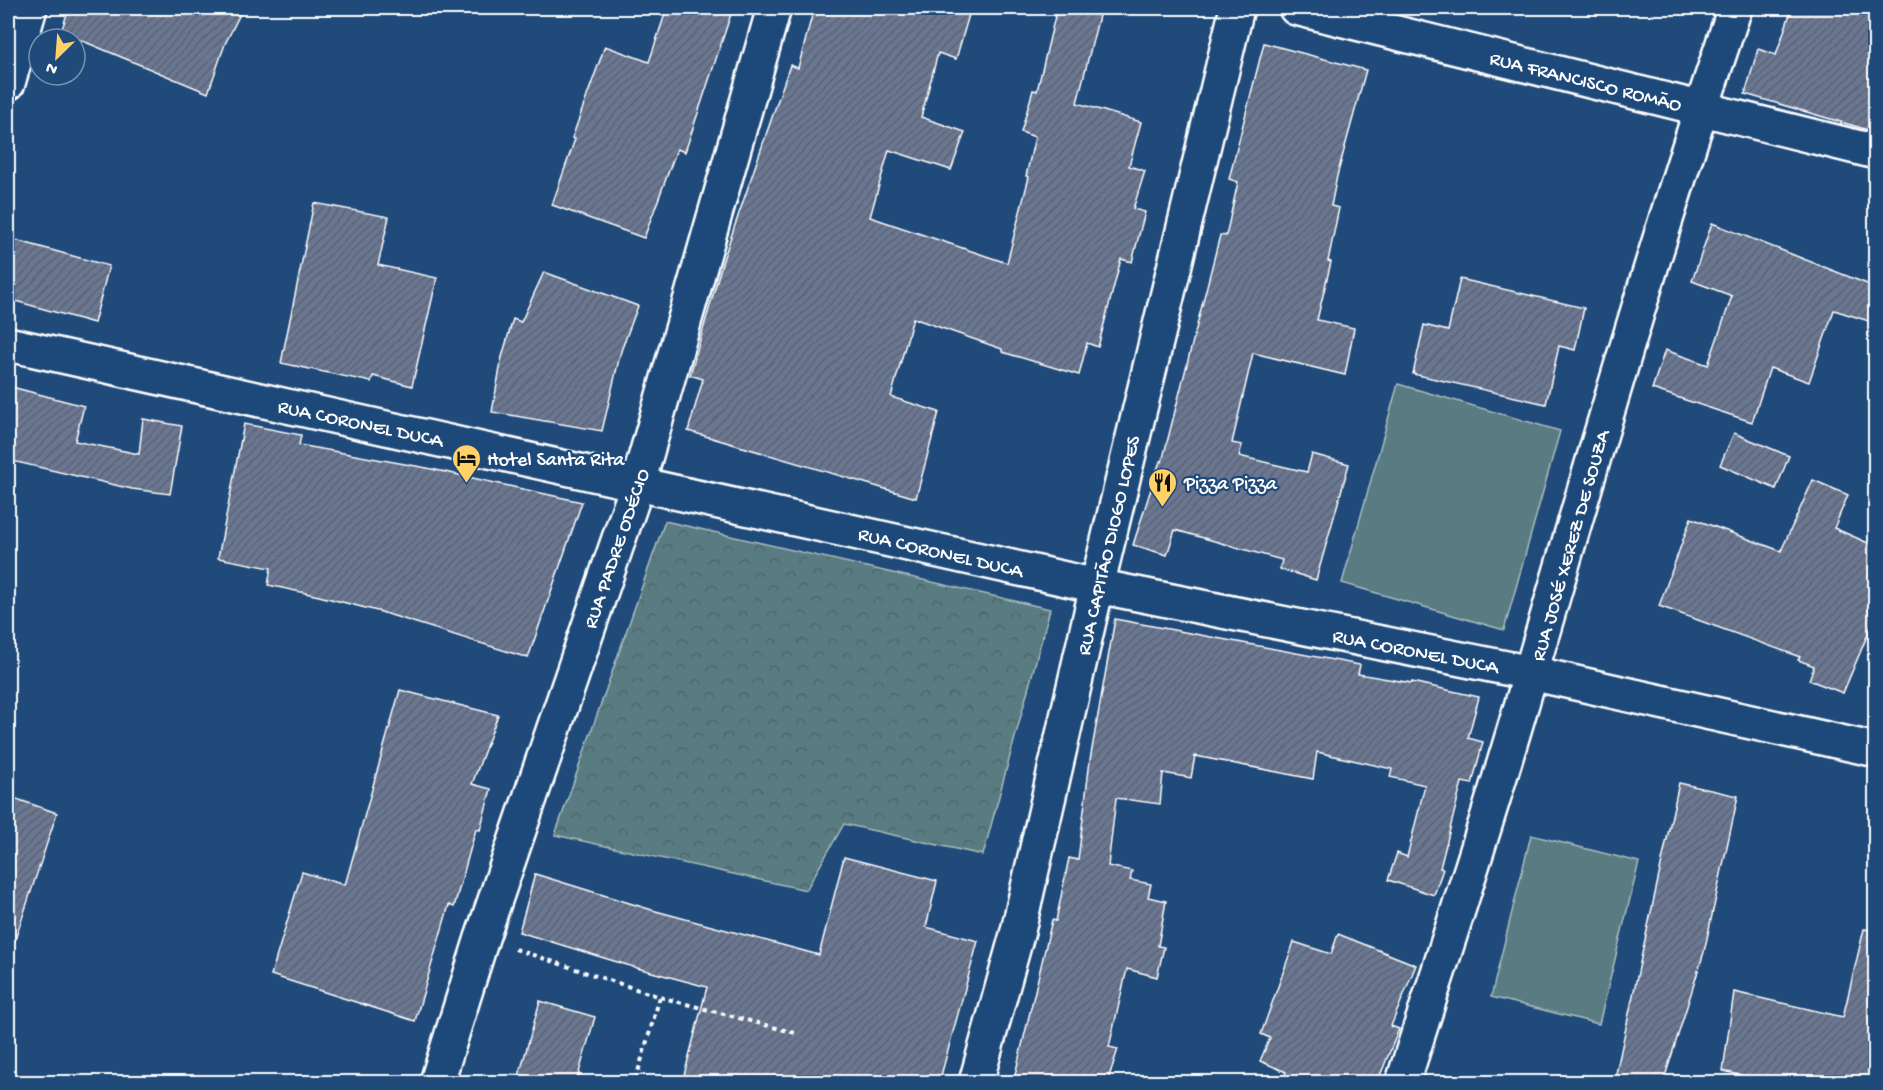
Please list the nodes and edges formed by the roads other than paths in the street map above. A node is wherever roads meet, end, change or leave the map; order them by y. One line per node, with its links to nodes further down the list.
1 (30, 8): 6 (street)
2 (774, 8): 10 (street, RUA PADRE ODÉCIO)
3 (1237, 8): 11 (street, RUA CAPITÃO DIOGO LOPES)
4 (1296, 8): 7 (street, RUA FRANCISCO ROMÃO)
5 (1735, 8): 7 (street, RUA JOSÉ XEREZ DE SOUZA)
6 (8, 83)
7 (1701, 108): 8 (street, RUA FRANCISCO ROMÃO); 12 (street, RUA JOSÉ XEREZ DE SOUZA)
8 (1875, 152)
9 (8, 344): 10 (street, RUA CORONEL DUCA)
10 (638, 483): 11 (street, RUA CORONEL DUCA); 14 (street, RUA PADRE ODÉCIO)
11 (1097, 586): 12 (street, RUA CORONEL DUCA); 15 (street, RUA CAPITÃO DIOGO LOPES)
12 (1531, 673): 13 (street, RUA CORONEL DUCA); 16 (street, RUA JOSÉ XEREZ DE SOUZA)
13 (1875, 750)
14 (437, 1083)
15 (976, 1083)
16 (1403, 1083)

